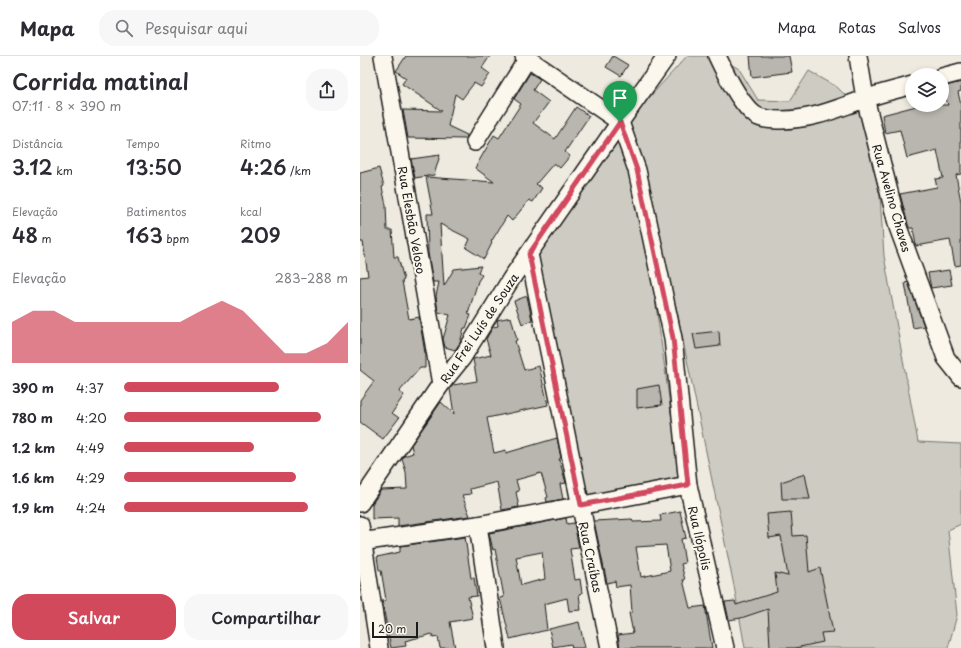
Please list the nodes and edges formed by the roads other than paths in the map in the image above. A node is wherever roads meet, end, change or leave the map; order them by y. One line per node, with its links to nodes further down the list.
1 (383, 56): 14 (street, Rua Elesbão Veloso)
2 (667, 56): 10 (street, Rua Frei Luís de Souza)
3 (717, 56): 9 (street)
4 (858, 56): 9 (street, Rua Avelino Chaves)
5 (527, 57): 10 (street); 11 (street)
6 (961, 72): 7 (street)
7 (949, 75)
8 (905, 87): 9 (street)
9 (865, 98): 13 (street, Rua Avelino Chaves)
10 (620, 122): 12 (street, Rua Frei Luís de Souza); 15 (street, Rua Ilópolis)
11 (475, 142)
12 (529, 254): 14 (street, Rua Frei Luís de Souza); 17 (street, Rua Craíbas)
13 (961, 377)
14 (441, 384): 16 (street, Rua Frei Luís de Souza)
15 (688, 485): 17 (street); 23 (street, Rua Ilópolis)
16 (360, 503)
17 (581, 505): 18 (street); 22 (street, Rua Craíbas)
18 (478, 525): 19 (street); 21 (street)
19 (361, 536): 20 (street)
20 (379, 648)
21 (496, 648)
22 (610, 648)
23 (725, 648)

